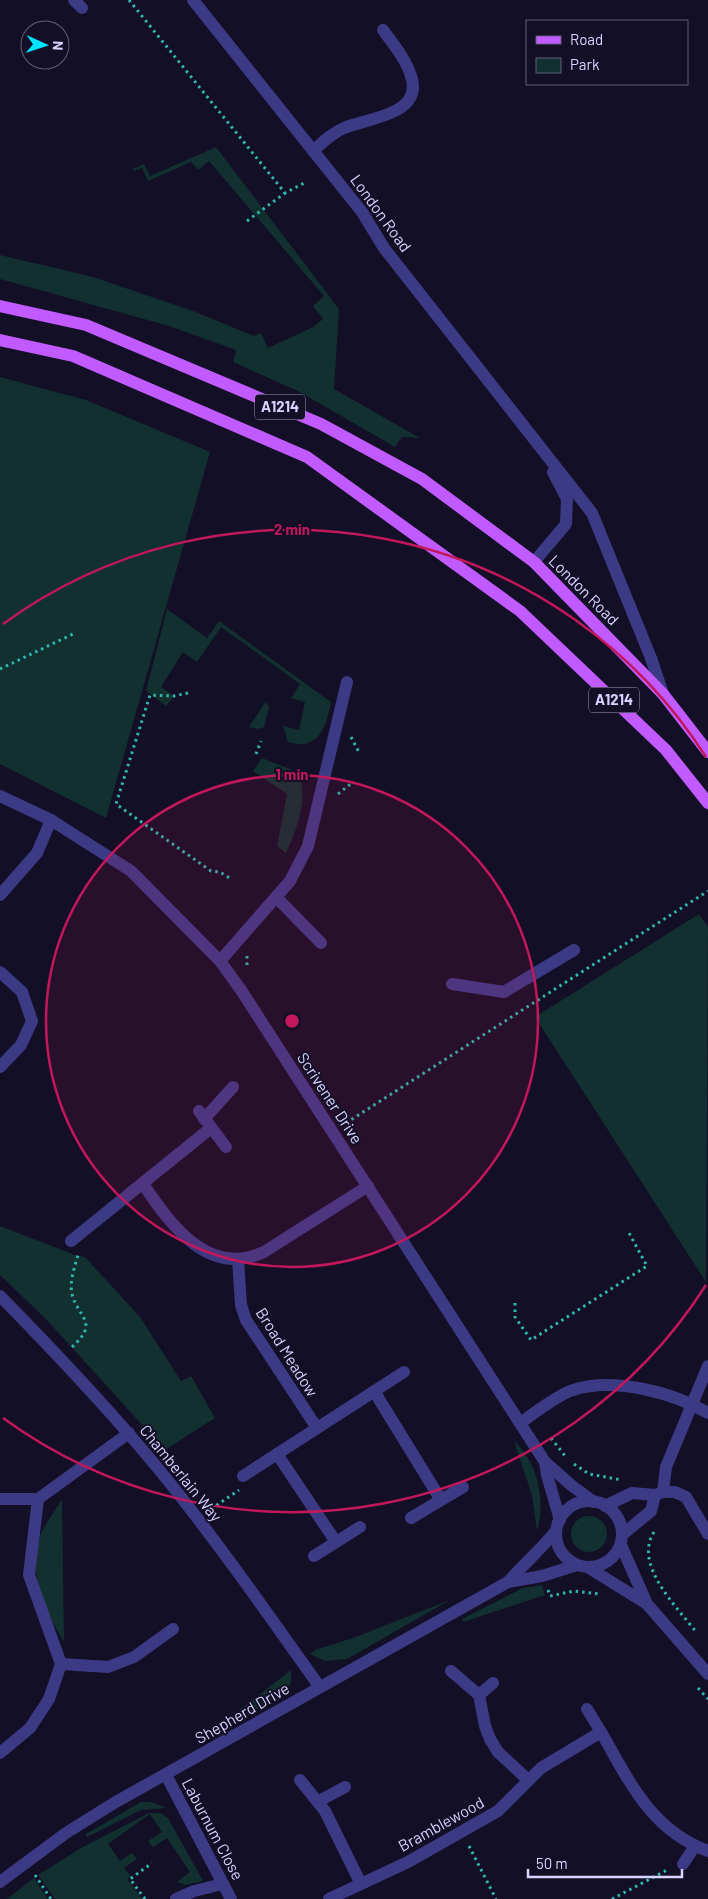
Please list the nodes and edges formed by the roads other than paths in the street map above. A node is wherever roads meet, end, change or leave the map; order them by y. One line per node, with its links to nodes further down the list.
1 (193, 0): 3 (street, London Road)
2 (383, 30): 3 (street)
3 (313, 151): 6 (street, London Road)
4 (0, 306): 7 (main road, A1214)
5 (0, 340): 12 (main road, A1214)
6 (541, 447): 7 (street, London Road); 9 (street, London Road)
7 (534, 562): 9 (main road, London Road / A1214)
8 (347, 682): 15 (street)
9 (663, 694): 10 (main road, London Road / A1214)
10 (708, 752)
11 (0, 796): 13 (street, Scrivener Drive)
12 (708, 803)
13 (51, 820): 14 (street); 18 (street, Scrivener Drive)
14 (0, 895)
15 (276, 897): 16 (street); 18 (street)
16 (321, 943)
17 (574, 950): 20 (street)
18 (220, 961): 26 (street, Scrivener Drive)
19 (0, 972): 21 (street)
20 (452, 984)
21 (0, 1067)
22 (234, 1087): 23 (street)
23 (205, 1119): 24 (street); 25 (street)
24 (226, 1147)
25 (142, 1184): 27 (street); 28 (street)
26 (368, 1186): 28 (street); 35 (street, Scrivener Drive)
27 (76, 1244)
28 (238, 1259): 36 (street, Broad Meadow)
29 (0, 1296): 37 (street, Chamberlain Way)
30 (708, 1366): 33 (street)
31 (404, 1372): 32 (street)
32 (374, 1391): 36 (street); 45 (street)
33 (692, 1404): 34 (street); 35 (street); 42 (street)
34 (708, 1413)
35 (520, 1423): 39 (street, Scrivener Drive)
36 (317, 1428): 38 (street)
37 (129, 1433): 44 (street); 62 (street, Chamberlain Way)
38 (277, 1454): 40 (street); 52 (street)
39 (545, 1462): 46 (street, Scrivener Drive); 48 (street, Scrivener Drive)
40 (243, 1476)
41 (463, 1487): 45 (street)
42 (659, 1494): 46 (street); 50 (street); 51 (street)
43 (0, 1499): 44 (street)
44 (38, 1499): 58 (street)
45 (441, 1500): 47 (street)
46 (600, 1504): 48 (street); 51 (street)
47 (411, 1518)
48 (558, 1525): 54 (street); 55 (street, Shepherd Drive)
49 (360, 1527): 52 (street)
50 (708, 1534)
51 (622, 1540): 54 (street); 56 (street)
52 (336, 1542): 53 (street)
53 (314, 1556)
54 (583, 1566): 55 (street, Shepherd Drive); 56 (street)
55 (508, 1582): 62 (street, Shepherd Drive)
56 (647, 1604): 60 (street)
57 (173, 1629): 58 (street)
58 (61, 1664): 66 (street)
59 (451, 1671): 63 (street)
60 (708, 1674)
61 (493, 1683): 63 (street)
62 (319, 1686): 67 (street, Shepherd Drive)
63 (479, 1695): 68 (street)
64 (587, 1709): 65 (street)
65 (601, 1732): 68 (street, Bramblewood); 72 (street)
66 (0, 1753)
67 (166, 1775): 75 (street, Shepherd Drive); 76 (street, Laburnum Close)
68 (527, 1779): 77 (street, Bramblewood)
69 (300, 1780): 71 (street)
70 (345, 1787): 71 (street)
71 (318, 1801): 77 (street)
72 (695, 1846): 73 (street); 74 (street)
73 (708, 1851)
74 (683, 1864)
75 (0, 1882)
76 (223, 1884): 78 (street); 79 (street, Laburnum Close)
77 (361, 1884): 80 (street, Bramblewood)
78 (176, 1899)
79 (231, 1899)
80 (329, 1899)

